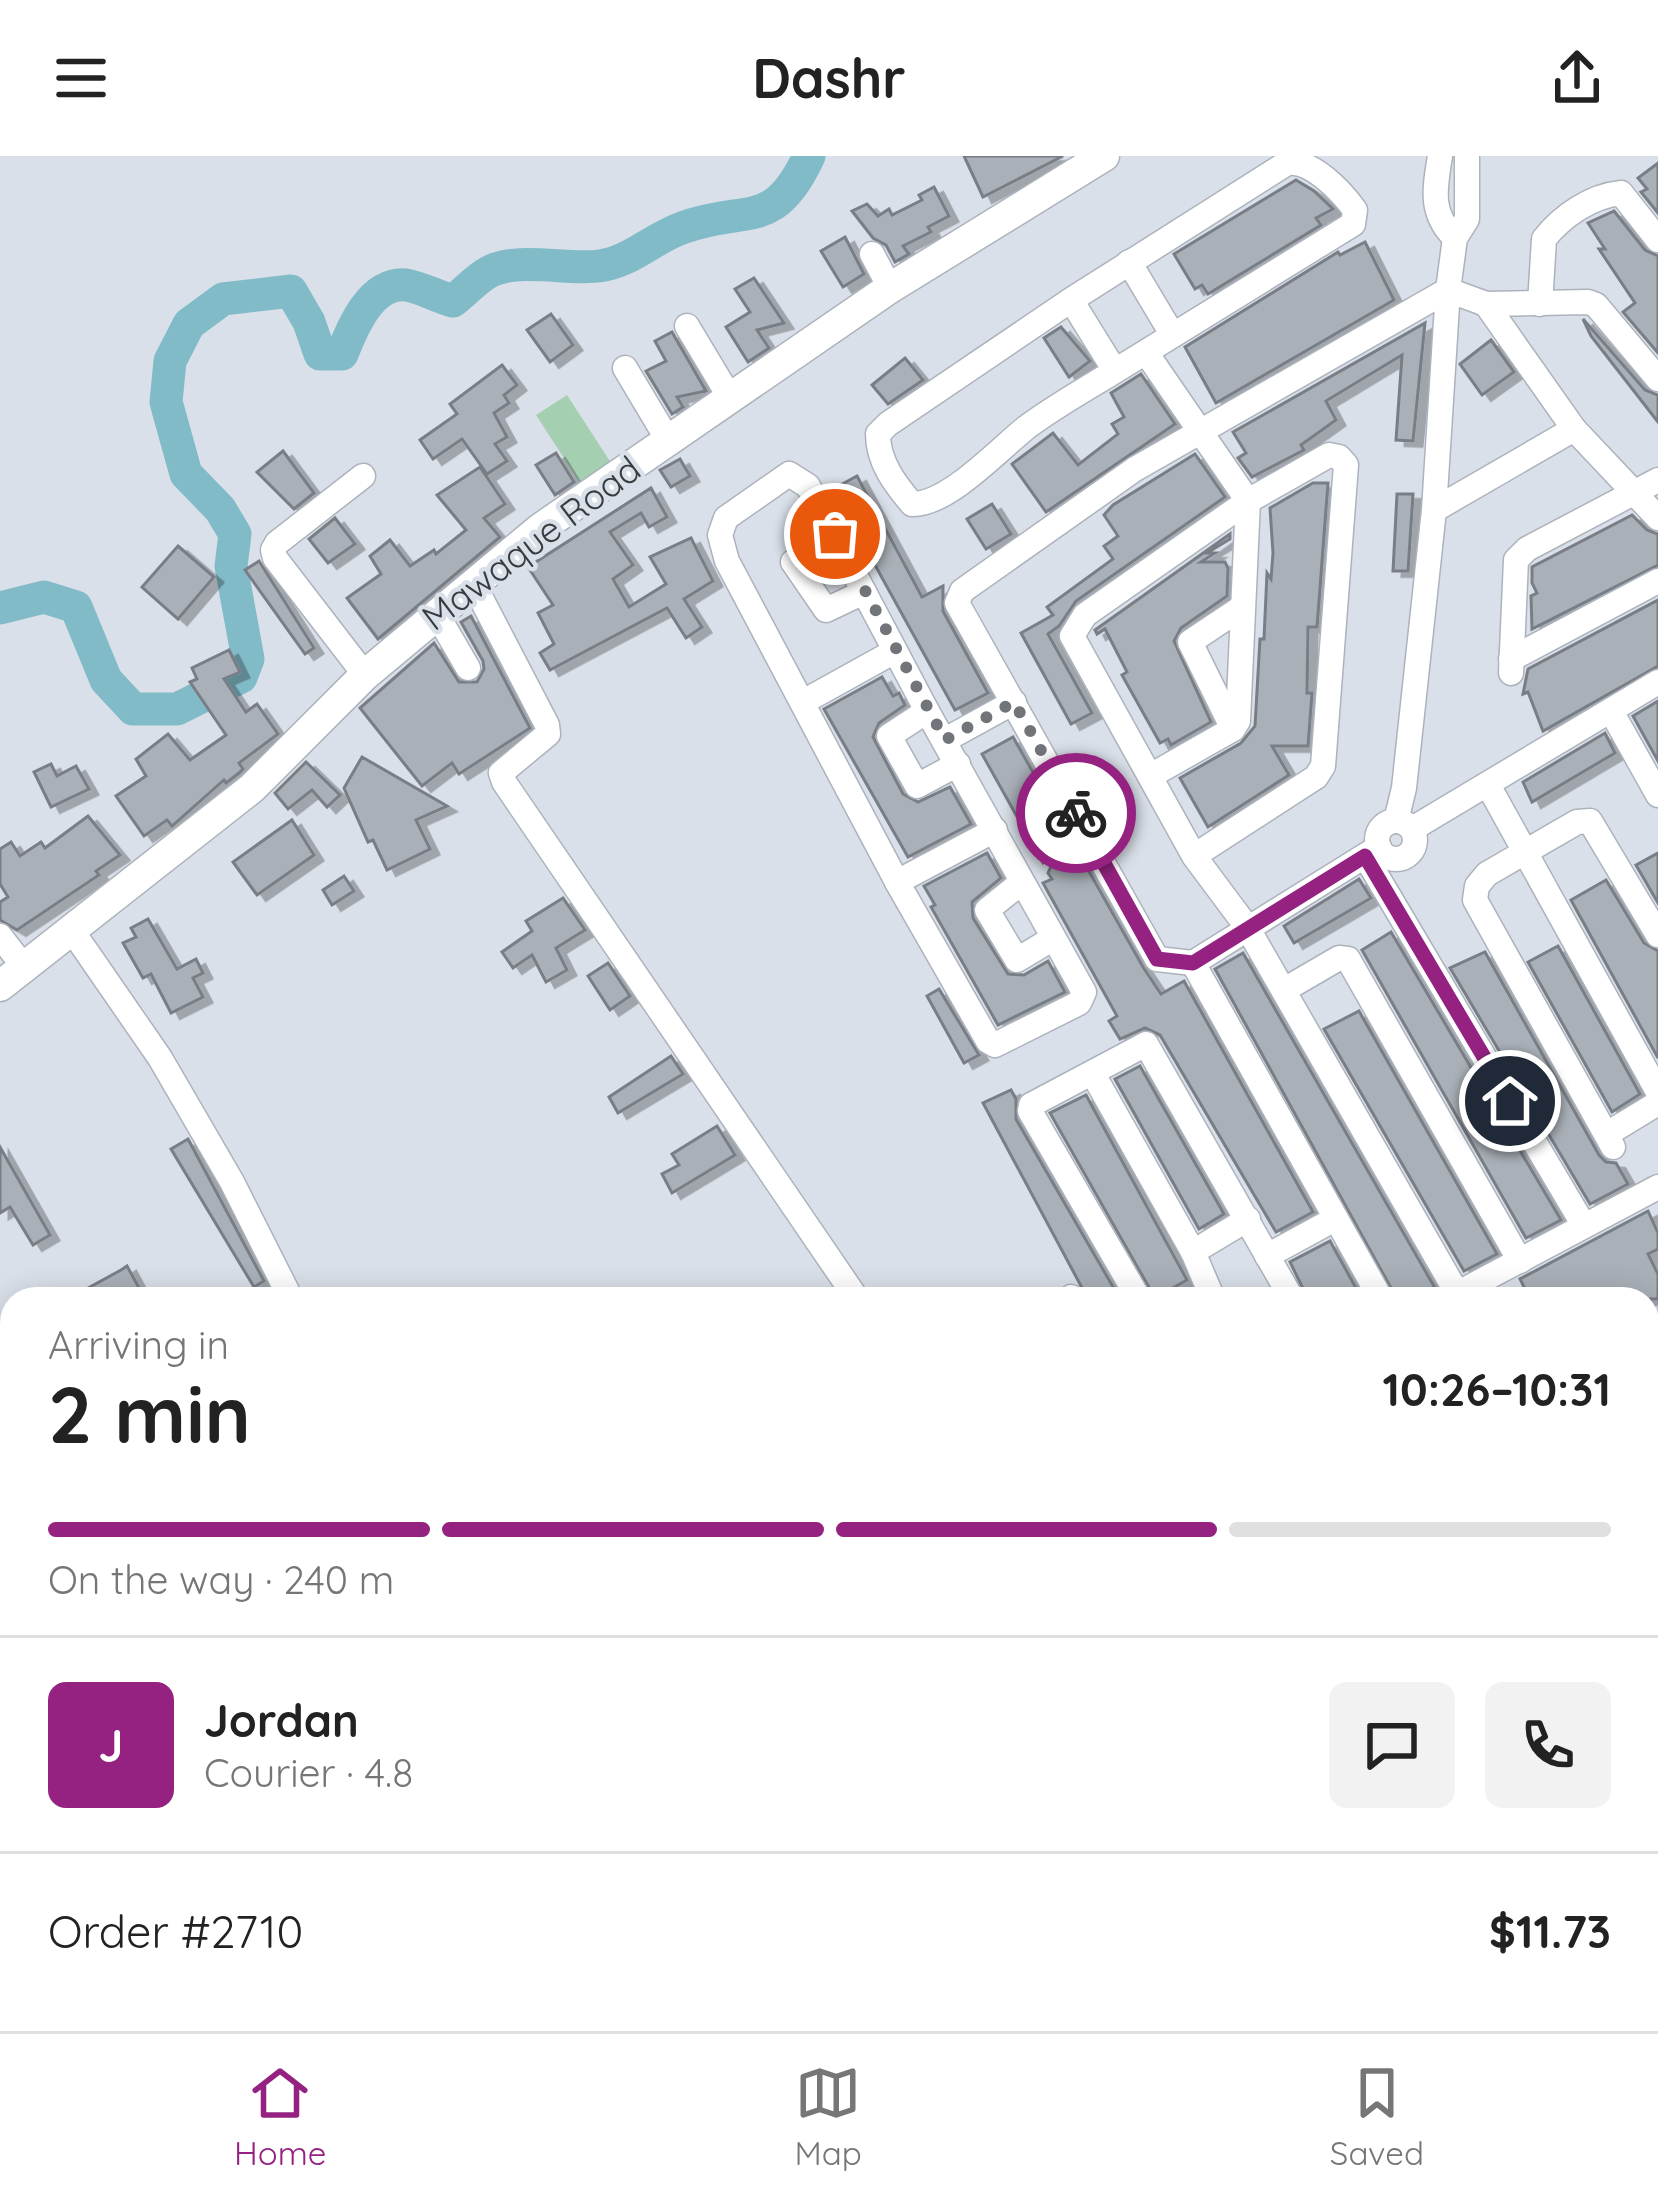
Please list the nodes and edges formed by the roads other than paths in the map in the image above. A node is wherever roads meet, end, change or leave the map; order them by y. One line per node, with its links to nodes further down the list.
1 (1104, 156): 8 (main road, Mawaque Road)
2 (1440, 156): 4 (street)
3 (1467, 156): 4 (street)
4 (1455, 238): 9 (street)
5 (1658, 240): 12 (street)
6 (872, 254): 8 (street)
7 (1130, 262): 10 (street); 14 (street); 14 (street)
8 (890, 288): 19 (main road, Mawaque Road)
9 (1448, 290): 11 (street); 21 (street); 26 (street)
10 (1071, 300): 17 (street); 17 (street)
11 (1486, 304): 12 (street); 20 (street)
12 (1540, 304): 18 (street)
13 (688, 326): 19 (street)
14 (1172, 334): 15 (street)
15 (1147, 354): 17 (street); 21 (street)
16 (625, 368): 22 (street)
17 (1115, 371)
18 (1658, 379)
19 (729, 396): 22 (main road, Mawaque Road)
20 (1574, 429): 24 (street); 26 (street)
21 (1199, 430): 25 (street); 39 (street)
22 (668, 440): 30 (main road, Mawaque Road)
23 (363, 476): 36 (street)
24 (1647, 487): 27 (street); 29 (street)
25 (1248, 502): 32 (street); 45 (street); 52 (street)
26 (1434, 510): 48 (street)
27 (1658, 518)
28 (835, 534): 31 (street); 31 (street); 38 (street)
29 (1658, 580)
30 (473, 584): 33 (main road, Mawaque Road); 74 (street)
31 (864, 592): 34 (street)
32 (1240, 608): 42 (street); 42 (street)
33 (436, 613): 35 (street); 36 (main road, Mawaque Road)
34 (895, 651): 38 (street); 40 (street)
35 (468, 668)
36 (364, 675): 56 (main road, Mawaque Road)
37 (1658, 682): 41 (street)
38 (802, 702): 53 (street)
39 (1014, 702): 43 (street); 60 (street)
40 (928, 711): 43 (street); 44 (street)
41 (1611, 711): 46 (street); 47 (street)
42 (1233, 729): 45 (street)
43 (945, 740): 44 (street)
44 (958, 764): 49 (street)
45 (1152, 775): 52 (street)
46 (1488, 785): 48 (street); 51 (street)
47 (1658, 795)
48 (1404, 825): 50 (street)
49 (995, 830): 53 (street); 54 (street)
50 (1372, 851): 55 (street); 69 (street)
51 (1524, 854): 57 (street); 64 (street); 65 (street)
52 (1194, 856): 55 (street)
53 (897, 882): 59 (street)
54 (1022, 882): 59 (street); 59 (street)
55 (1247, 927): 60 (street); 62 (street)
56 (73, 932): 61 (main road, Mawaque Road); 73 (street)
57 (1658, 935)
58 (0, 936): 61 (street)
59 (1052, 939)
60 (1193, 963): 68 (street)
61 (12, 977)
62 (1284, 990): 72 (street); 79 (street)
63 (1093, 1074): 67 (street); 70 (street); 75 (street)
64 (1658, 1092)
65 (1658, 1103)
66 (1652, 1200): 69 (street)
67 (1248, 1219): 70 (street); 71 (street)
68 (1335, 1219): 71 (street); 78 (street)
69 (1583, 1224): 72 (street)
70 (1193, 1252): 76 (street)
71 (1268, 1256): 77 (street)
72 (1520, 1261): 80 (street)
73 (285, 1287)
74 (849, 1287)
75 (1132, 1287)
76 (1201, 1287)
77 (1279, 1287)
78 (1374, 1287)
79 (1447, 1287)
80 (1497, 1287)

